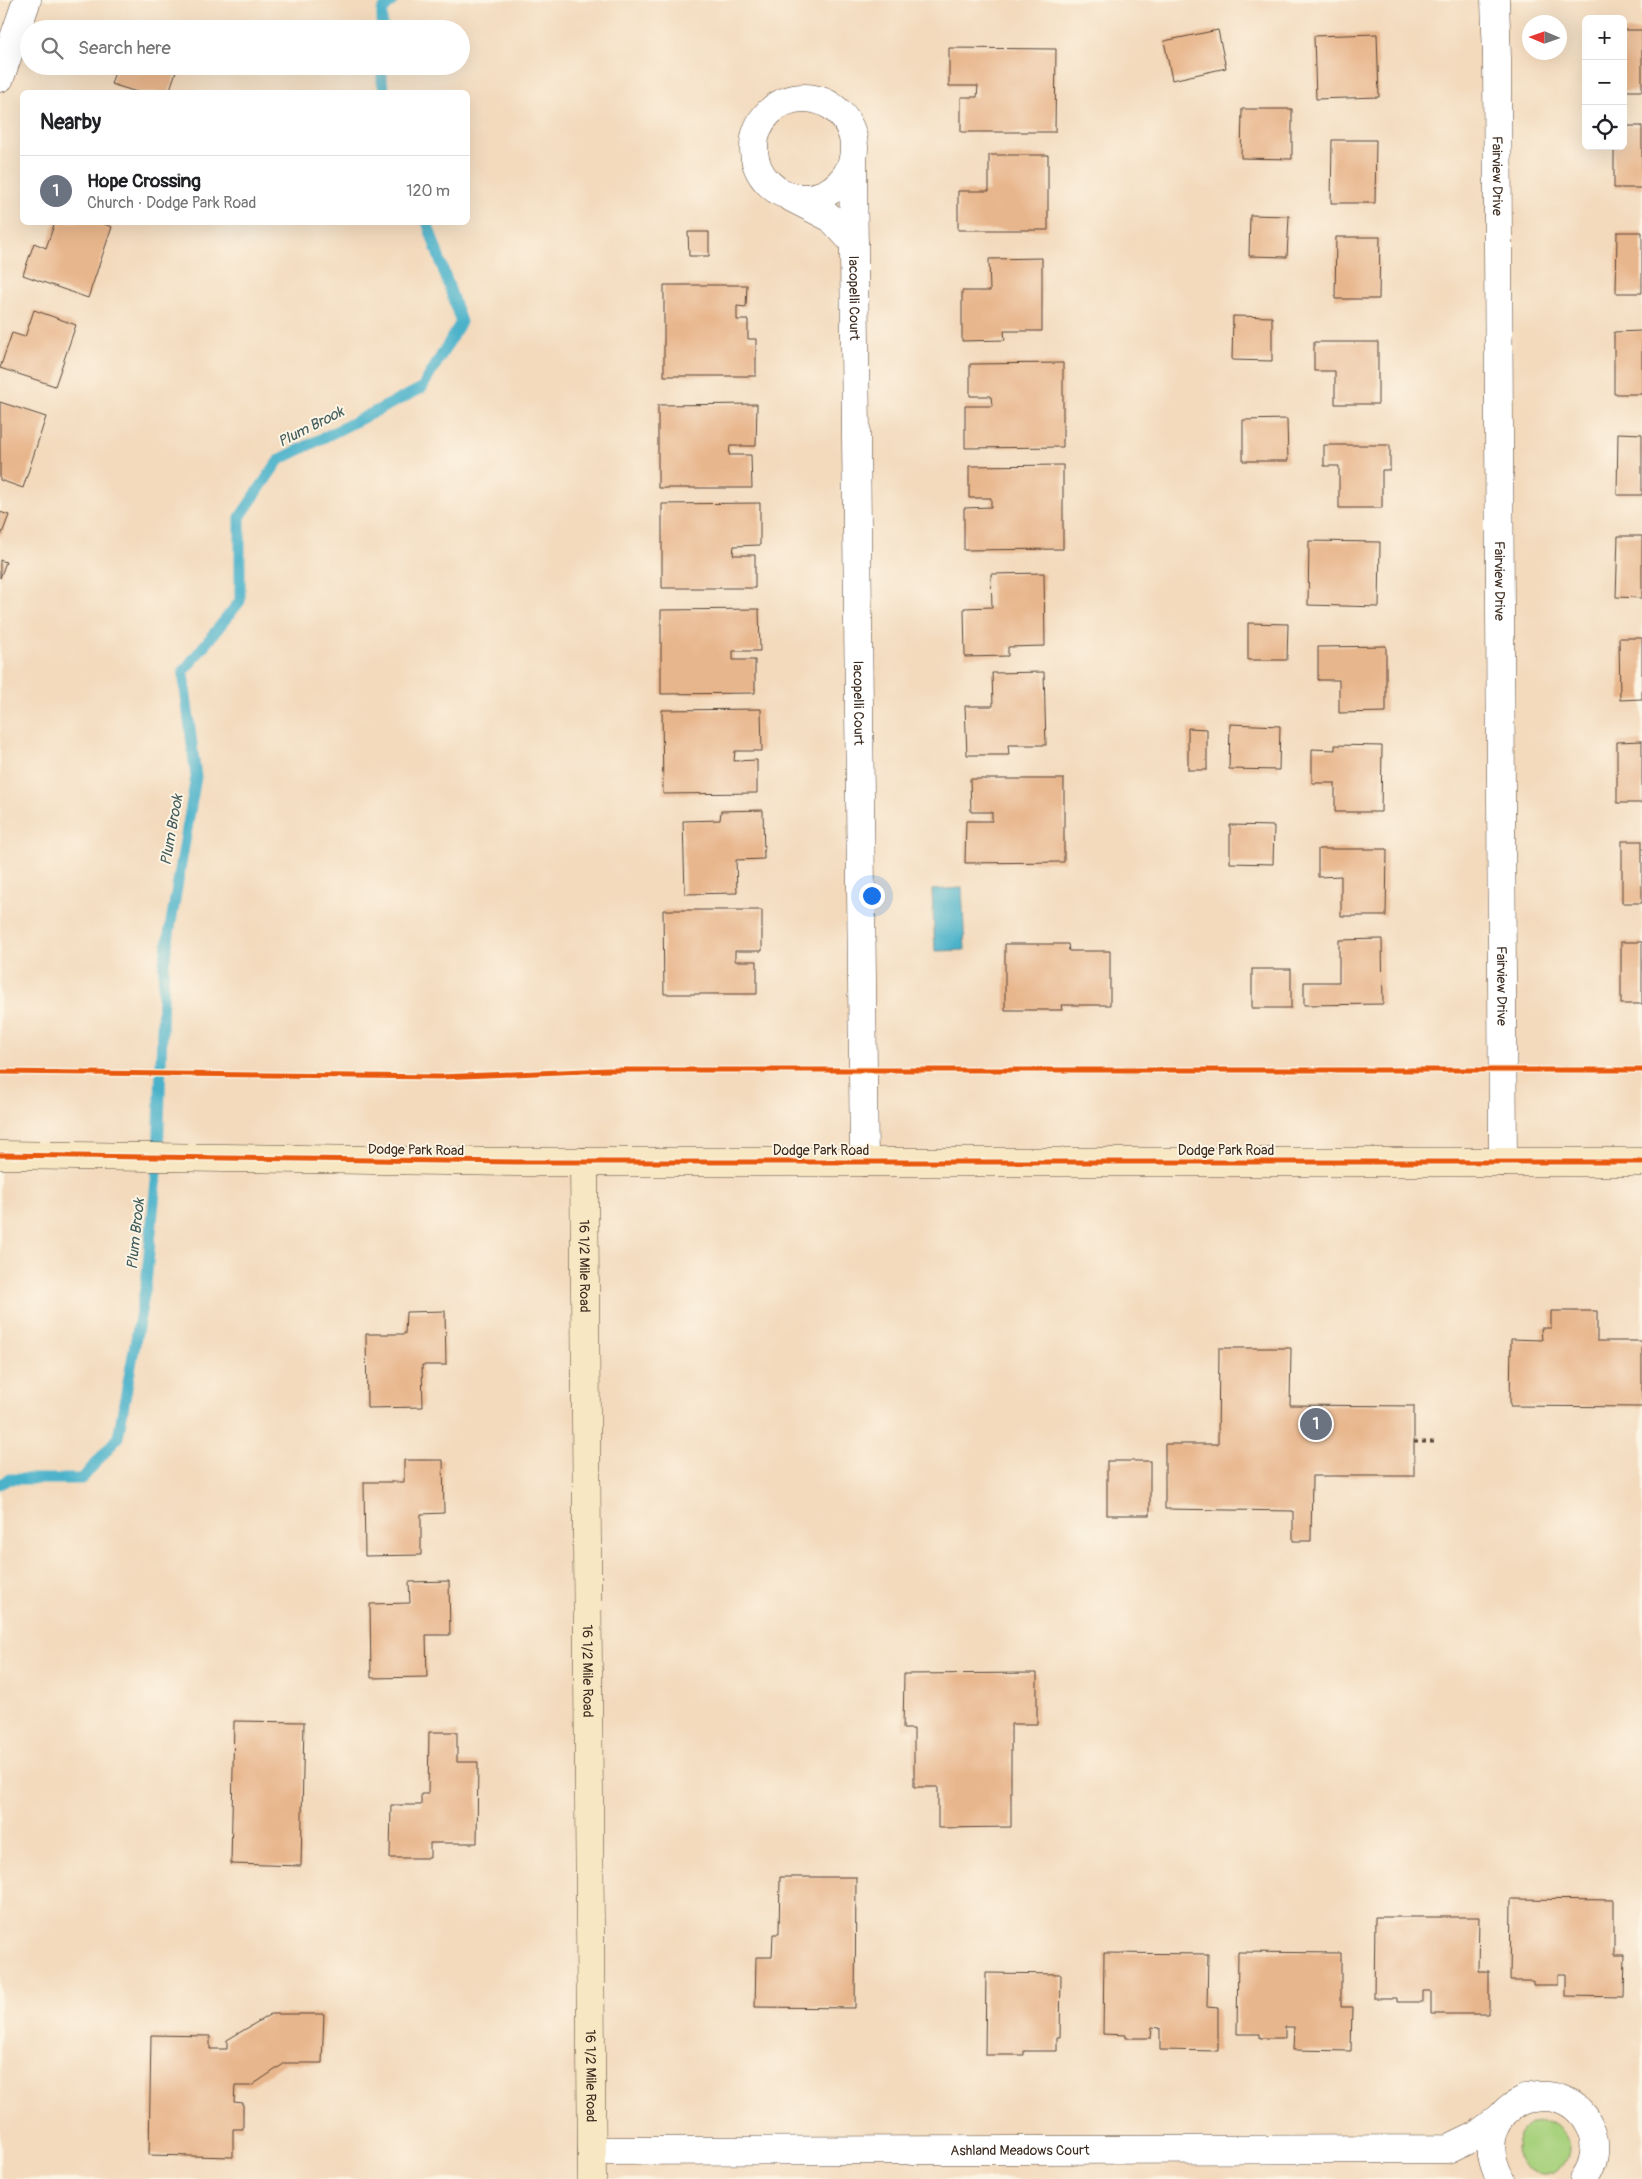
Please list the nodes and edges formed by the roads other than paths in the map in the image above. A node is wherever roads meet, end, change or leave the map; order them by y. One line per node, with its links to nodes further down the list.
1 (27, 0): 4 (street)
2 (1495, 0): 12 (street, Fairview Drive)
3 (20, 20): 5 (street)
4 (20, 20)
5 (0, 78)
6 (853, 163): 7 (street); 7 (street, Iacopelli Court); 8 (street, Iacopelli Court)
7 (787, 196): 8 (street, Iacopelli Court)
8 (854, 243): 11 (street, Iacopelli Court)
9 (0, 1155): 10 (street, Dodge Park Road)
10 (584, 1162): 11 (street, Dodge Park Road); 16 (street, 16 1/2 Mile Road)
11 (864, 1162): 12 (street, Dodge Park Road)
12 (1503, 1162): 13 (street, Dodge Park Road)
13 (1642, 1162)
14 (1501, 2117): 15 (street, Ashland Meadows Court); 18 (street, Ashland Meadows Court); 19 (street, Ashland Meadows Court)
15 (1448, 2149): 16 (street, Ashland Meadows Court); 18 (street, Ashland Meadows Court)
16 (592, 2151): 17 (street, 16 1/2 Mile Road)
17 (592, 2179)
18 (1499, 2179)
19 (1584, 2179)

